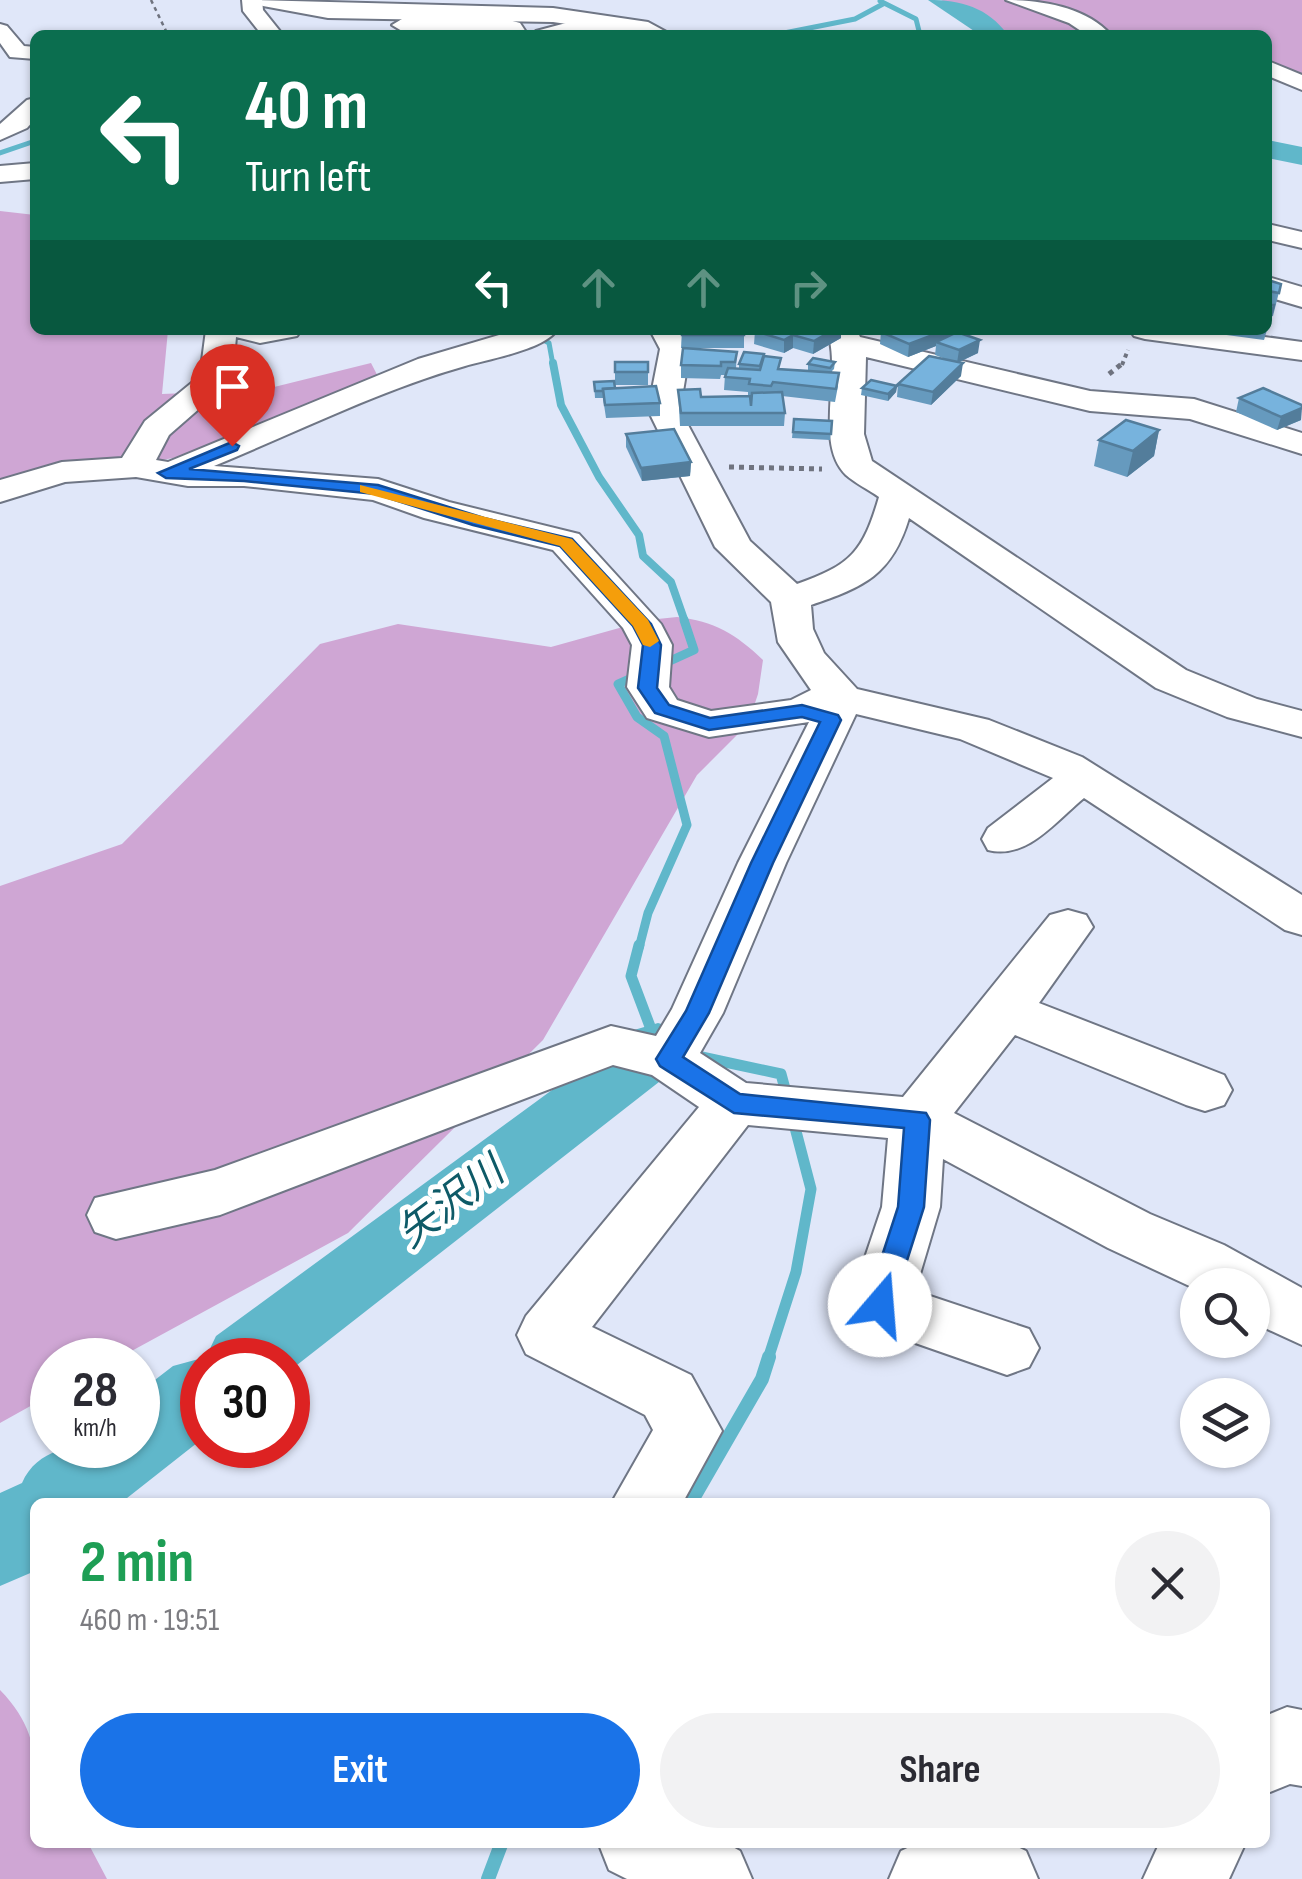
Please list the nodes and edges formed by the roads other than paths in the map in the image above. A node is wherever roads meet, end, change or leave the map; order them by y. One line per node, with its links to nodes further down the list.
1 (252, 0): 6 (street)
2 (263, 0): 4 (main road)
3 (1016, 0): 11 (street)
4 (392, 17): 7 (street); 10 (main road)
5 (0, 30): 12 (street)
6 (269, 30)
7 (514, 30)
8 (562, 30): 9 (street)
9 (600, 30)
10 (648, 30)
11 (1094, 30)
12 (30, 53)
13 (1272, 70): 14 (street)
14 (1302, 83)
15 (30, 111): 16 (street)
16 (0, 132)
17 (30, 149): 18 (street)
18 (0, 161)
19 (30, 171): 20 (street)
20 (0, 174)
21 (1272, 233): 22 (street)
22 (1302, 240)
23 (1272, 288): 24 (main road)
24 (1302, 297)
25 (220, 335): 32 (street)
26 (519, 335): 32 (street)
27 (668, 335): 35 (street)
28 (845, 337): 31 (street); 34 (street)
29 (1137, 339): 30 (street)
30 (1302, 351)
31 (1302, 444)
32 (151, 470): 33 (street); 36 (street)
33 (0, 491)
34 (897, 496): 35 (street); 37 (street)
35 (791, 599): 36 (street)
36 (825, 710): 38 (street); 43 (street)
37 (1302, 724)
38 (1082, 777): 39 (street); 40 (street)
39 (1005, 839)
40 (1302, 918)
41 (1068, 926): 42 (street)
42 (1006, 1010): 44 (street); 46 (street)
43 (668, 1059): 45 (street); 47 (street)
44 (1205, 1090)
45 (734, 1103): 46 (street); 52 (street)
46 (918, 1120): 48 (street); 51 (street)
47 (116, 1216)
48 (1212, 1268)
49 (1270, 1301): 50 (street)
50 (1302, 1319)
51 (1007, 1348)
52 (648, 1498)
53 (1302, 1748): 54 (street)
54 (1270, 1754)
55 (650, 1848): 57 (street)
56 (1203, 1848): 60 (street)
57 (712, 1879)
58 (930, 1879): 59 (street)
59 (998, 1879)
60 (1183, 1879)

